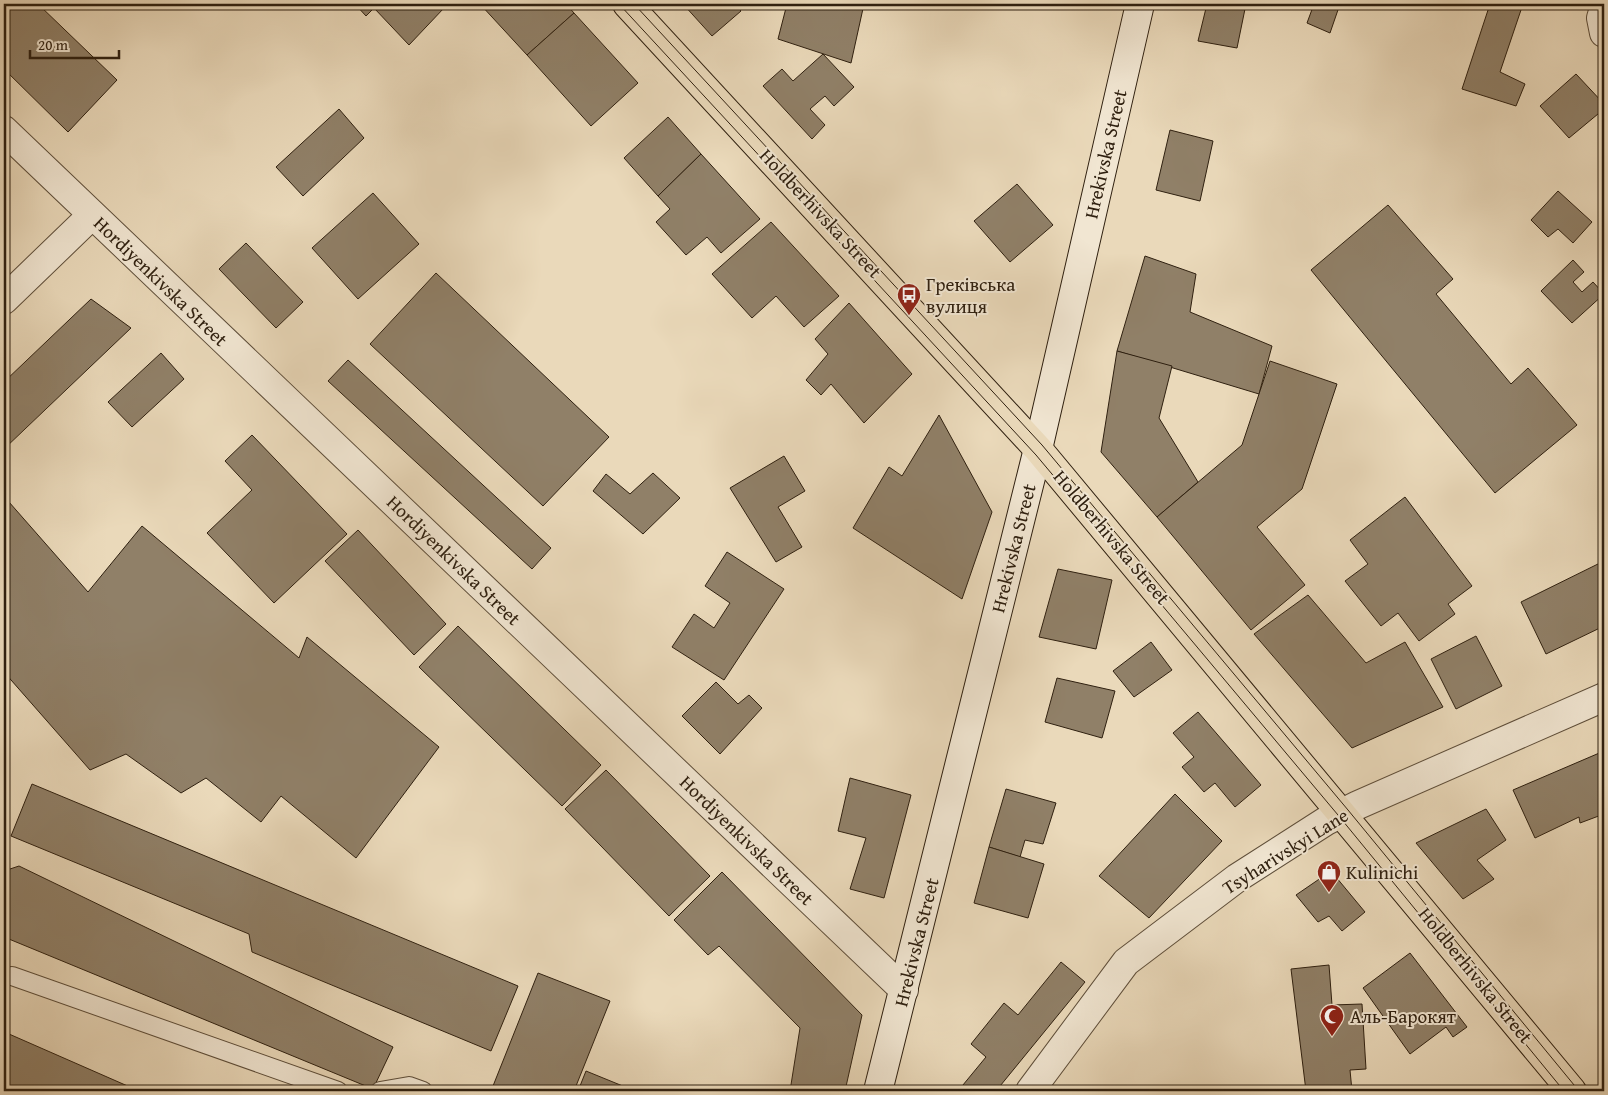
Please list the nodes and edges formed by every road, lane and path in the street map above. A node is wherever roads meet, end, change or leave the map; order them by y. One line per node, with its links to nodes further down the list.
1 (627, 4): 8 (main road, Holdberhivska Street)
2 (1140, 4): 8 (street, Hrekivska Street)
3 (1604, 8): 4 (street)
4 (1604, 33)
5 (4, 130): 6 (street, Hordiyenkivska Street)
6 (92, 215): 7 (street); 12 (street, Hordiyenkivska Street)
7 (4, 300)
8 (1038, 448): 10 (main road, Holdberhivska Street); 12 (street, Hrekivska Street)
9 (1604, 697): 10 (street, Tsyharivskyi Lane)
10 (1343, 813): 17 (street, Tsyharivskyi Lane); 18 (main road, Holdberhivska Street)
11 (12, 976): 13 (lane)
12 (904, 990): 16 (street, Hrekivska Street)
13 (338, 1091)
14 (380, 1091): 15 (lane)
15 (423, 1091)
16 (878, 1091)
17 (1030, 1091)
18 (1572, 1091)

